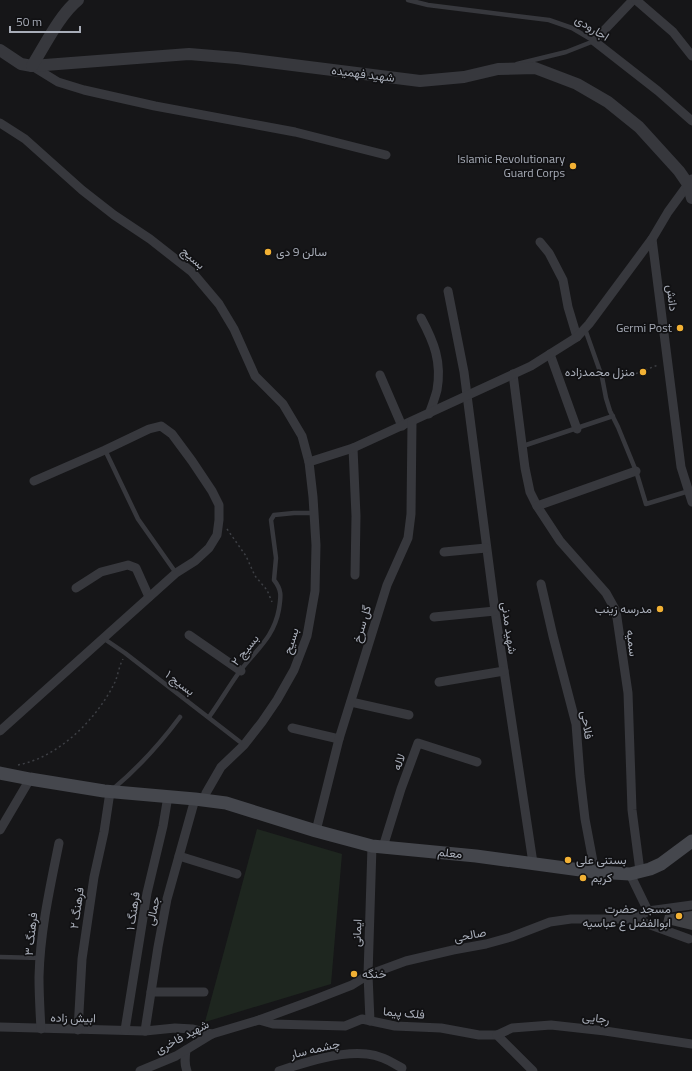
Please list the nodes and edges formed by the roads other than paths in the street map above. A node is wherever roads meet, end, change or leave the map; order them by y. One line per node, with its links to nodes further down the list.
1 (78, 0): 8 (street)
2 (408, 0): 5 (lane, اجارودی)
3 (633, 0): 5 (street)
4 (636, 0): 7 (street)
5 (594, 41): 9 (lane); 10 (street, اجارودی)
6 (0, 50): 8 (street, شهید فهمیده)
7 (692, 56)
8 (32, 66): 9 (street, شهید فهمیده); 12 (street)
9 (498, 69): 13 (street, شهید فهمیده)
10 (692, 121)
11 (0, 123): 33 (street, بسیج)
12 (386, 155)
13 (690, 181): 14 (street); 15 (street)
14 (692, 198)
15 (652, 238): 19 (street); 36 (street, دانش)
16 (540, 242): 20 (street)
17 (448, 291): 24 (street, شهید مدنی)
18 (421, 318): 25 (street)
19 (585, 328): 20 (street); 26 (lane)
20 (577, 337): 21 (street)
21 (550, 354): 22 (street); 29 (street)
22 (513, 374): 24 (street); 30 (street, سمیه)
23 (380, 375): 28 (street)
24 (467, 395): 25 (street); 40 (street, شهید مدنی)
25 (429, 414): 27 (street)
26 (613, 416): 29 (lane); 34 (lane)
27 (412, 422): 28 (street); 54 (street, گل سرخ)
28 (402, 426): 31 (street)
29 (577, 429): 30 (lane)
30 (523, 446): 38 (street, سمیه)
31 (353, 448): 33 (street); 43 (street)
32 (105, 450): 35 (street); 42 (lane); 42 (street)
33 (308, 462): 39 (street, بسیح)
34 (636, 471): 36 (lane); 38 (street)
35 (34, 481)
36 (689, 491): 37 (street, دانش)
37 (692, 502)
38 (537, 506): 76 (street, سمیه)
39 (314, 513): 51 (lane, بسیج ۲); 61 (street, بسیح)
40 (486, 548): 41 (street); 47 (street, شهید مدنی)
41 (444, 552)
42 (176, 573): 46 (street)
43 (355, 575)
44 (541, 584): 75 (street, فلاحی)
45 (76, 588): 46 (street)
46 (149, 597): 50 (street)
47 (494, 611): 48 (street); 52 (street, شهید مدنی)
48 (434, 617)
49 (189, 635): 51 (street)
50 (103, 638): 57 (lane, بسیج ۱); 59 (street)
51 (240, 671): 57 (lane, بسیج ۲)
52 (504, 672): 53 (street); 74 (street, شهید مدنی)
53 (439, 682)
54 (351, 702): 55 (street); 60 (street, گل سرخ)
55 (409, 715)
56 (180, 717): 65 (lane)
57 (209, 718): 61 (lane, بسیج ۱)
58 (292, 728): 60 (street)
59 (0, 731)
60 (339, 739): 69 (street, گل سرخ)
61 (244, 745): 67 (street, بسیح)
62 (477, 762): 72 (street, لاله)
63 (1, 773): 64 (main road, معلم)
64 (30, 779): 65 (main road, معلم); 68 (street)
65 (110, 792): 66 (main road, معلم); 91 (street, فرهنگ ۲)
66 (168, 796): 67 (main road, معلم); 92 (street, فرهنگ ۱)
67 (200, 799): 69 (main road, معلم); 73 (street, جمالی)
68 (0, 830)
69 (316, 831): 72 (main road, معلم)
70 (692, 841): 76 (main road, معلم)
71 (59, 843): 83 (street, فرهنگ ۳)
72 (378, 847): 74 (main road, معلم); 84 (street, ایمانی)
73 (179, 856): 77 (street); 85 (street, جمالی)
74 (534, 863): 75 (main road, معلم)
75 (595, 872): 76 (main road, معلم)
76 (635, 873): 79 (street, سمیه)
77 (237, 874)
78 (692, 905): 79 (street, صالحی)
79 (648, 911): 80 (street, صالحی)
80 (634, 919): 81 (street); 84 (street, صالحی)
81 (689, 939)
82 (0, 956): 83 (lane)
83 (41, 958): 90 (street, فرهنگ ۳)
84 (368, 975): 87 (street, صالحی); 88 (street, ایمانی)
85 (151, 992): 86 (street); 93 (street, جمالی)
86 (204, 992)
87 (259, 1020): 88 (street, فلک پیما); 94 (street, شهید فاخری)
88 (370, 1021): 95 (street, فلک پیما)
89 (0, 1027): 90 (street, ابیش زاده)
90 (41, 1029): 91 (street, ابیش زاده)
91 (78, 1030): 92 (street, ابیش زاده)
92 (125, 1030): 93 (street, ابیش زاده)
93 (145, 1031): 94 (street, ابیش زاده)
94 (212, 1034): 97 (street, شهید فاخری)
95 (497, 1035): 96 (street, رجایی); 102 (street)
96 (692, 1044)
97 (186, 1050): 99 (street); 100 (street, شهید فاخری)
98 (402, 1068): 101 (street, چشمه سار)
99 (185, 1070)
100 (140, 1071)
101 (279, 1071)
102 (532, 1071)

